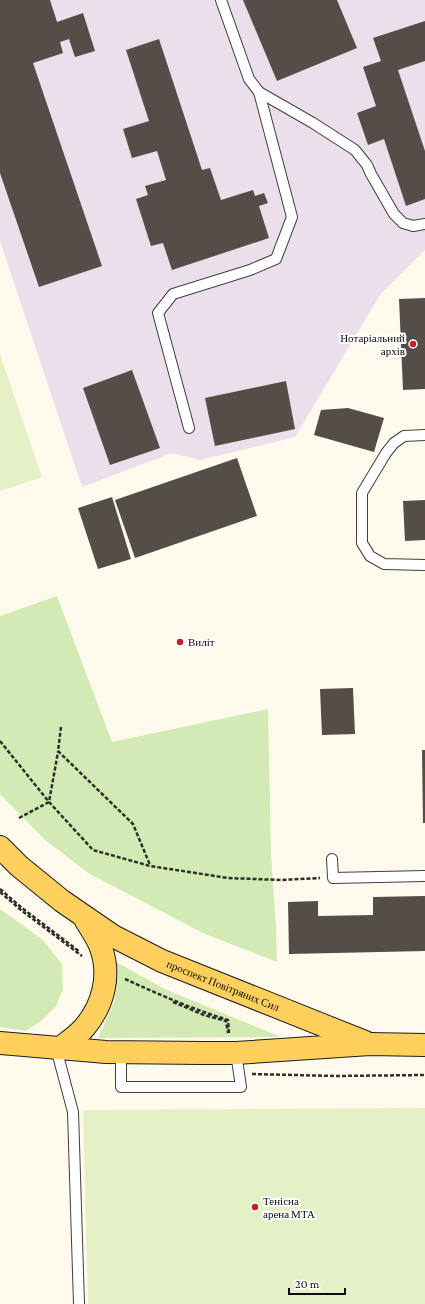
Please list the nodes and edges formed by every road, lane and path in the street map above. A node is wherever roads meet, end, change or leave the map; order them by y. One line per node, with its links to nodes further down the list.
1 (222, 0): 2 (lane)
2 (258, 92): 3 (lane); 4 (lane)
3 (425, 224)
4 (189, 428)
5 (425, 435): 6 (lane)
6 (425, 565)
7 (61, 727): 9 (path)
8 (0, 741): 10 (path)
9 (58, 751): 10 (path); 14 (path)
10 (49, 802): 11 (path); 14 (path)
11 (19, 818)
12 (0, 847): 18 (main road, проспект Повітряних Сил)
13 (332, 859): 16 (lane)
14 (150, 866): 16 (path)
15 (425, 876): 16 (lane)
16 (332, 878)
17 (0, 889): 19 (path)
18 (82, 915): 19 (main road, проспект Повітряних Сил); 21 (main road, проспект Повітряних Сил)
19 (106, 971): 23 (main road, проспект Повітряних Сил); 25 (path)
20 (0, 1042): 23 (main road, проспект Повітряних Сил)
21 (370, 1044): 22 (main road, проспект Повітряних Сил); 25 (main road, проспект Повітряних Сил)
22 (425, 1045)
23 (58, 1048): 24 (main road, проспект Повітряних Сил); 27 (lane)
24 (120, 1053): 25 (main road, проспект Повітряних Сил); 25 (lane)
25 (235, 1060): 26 (path)
26 (425, 1075)
27 (79, 1304)

